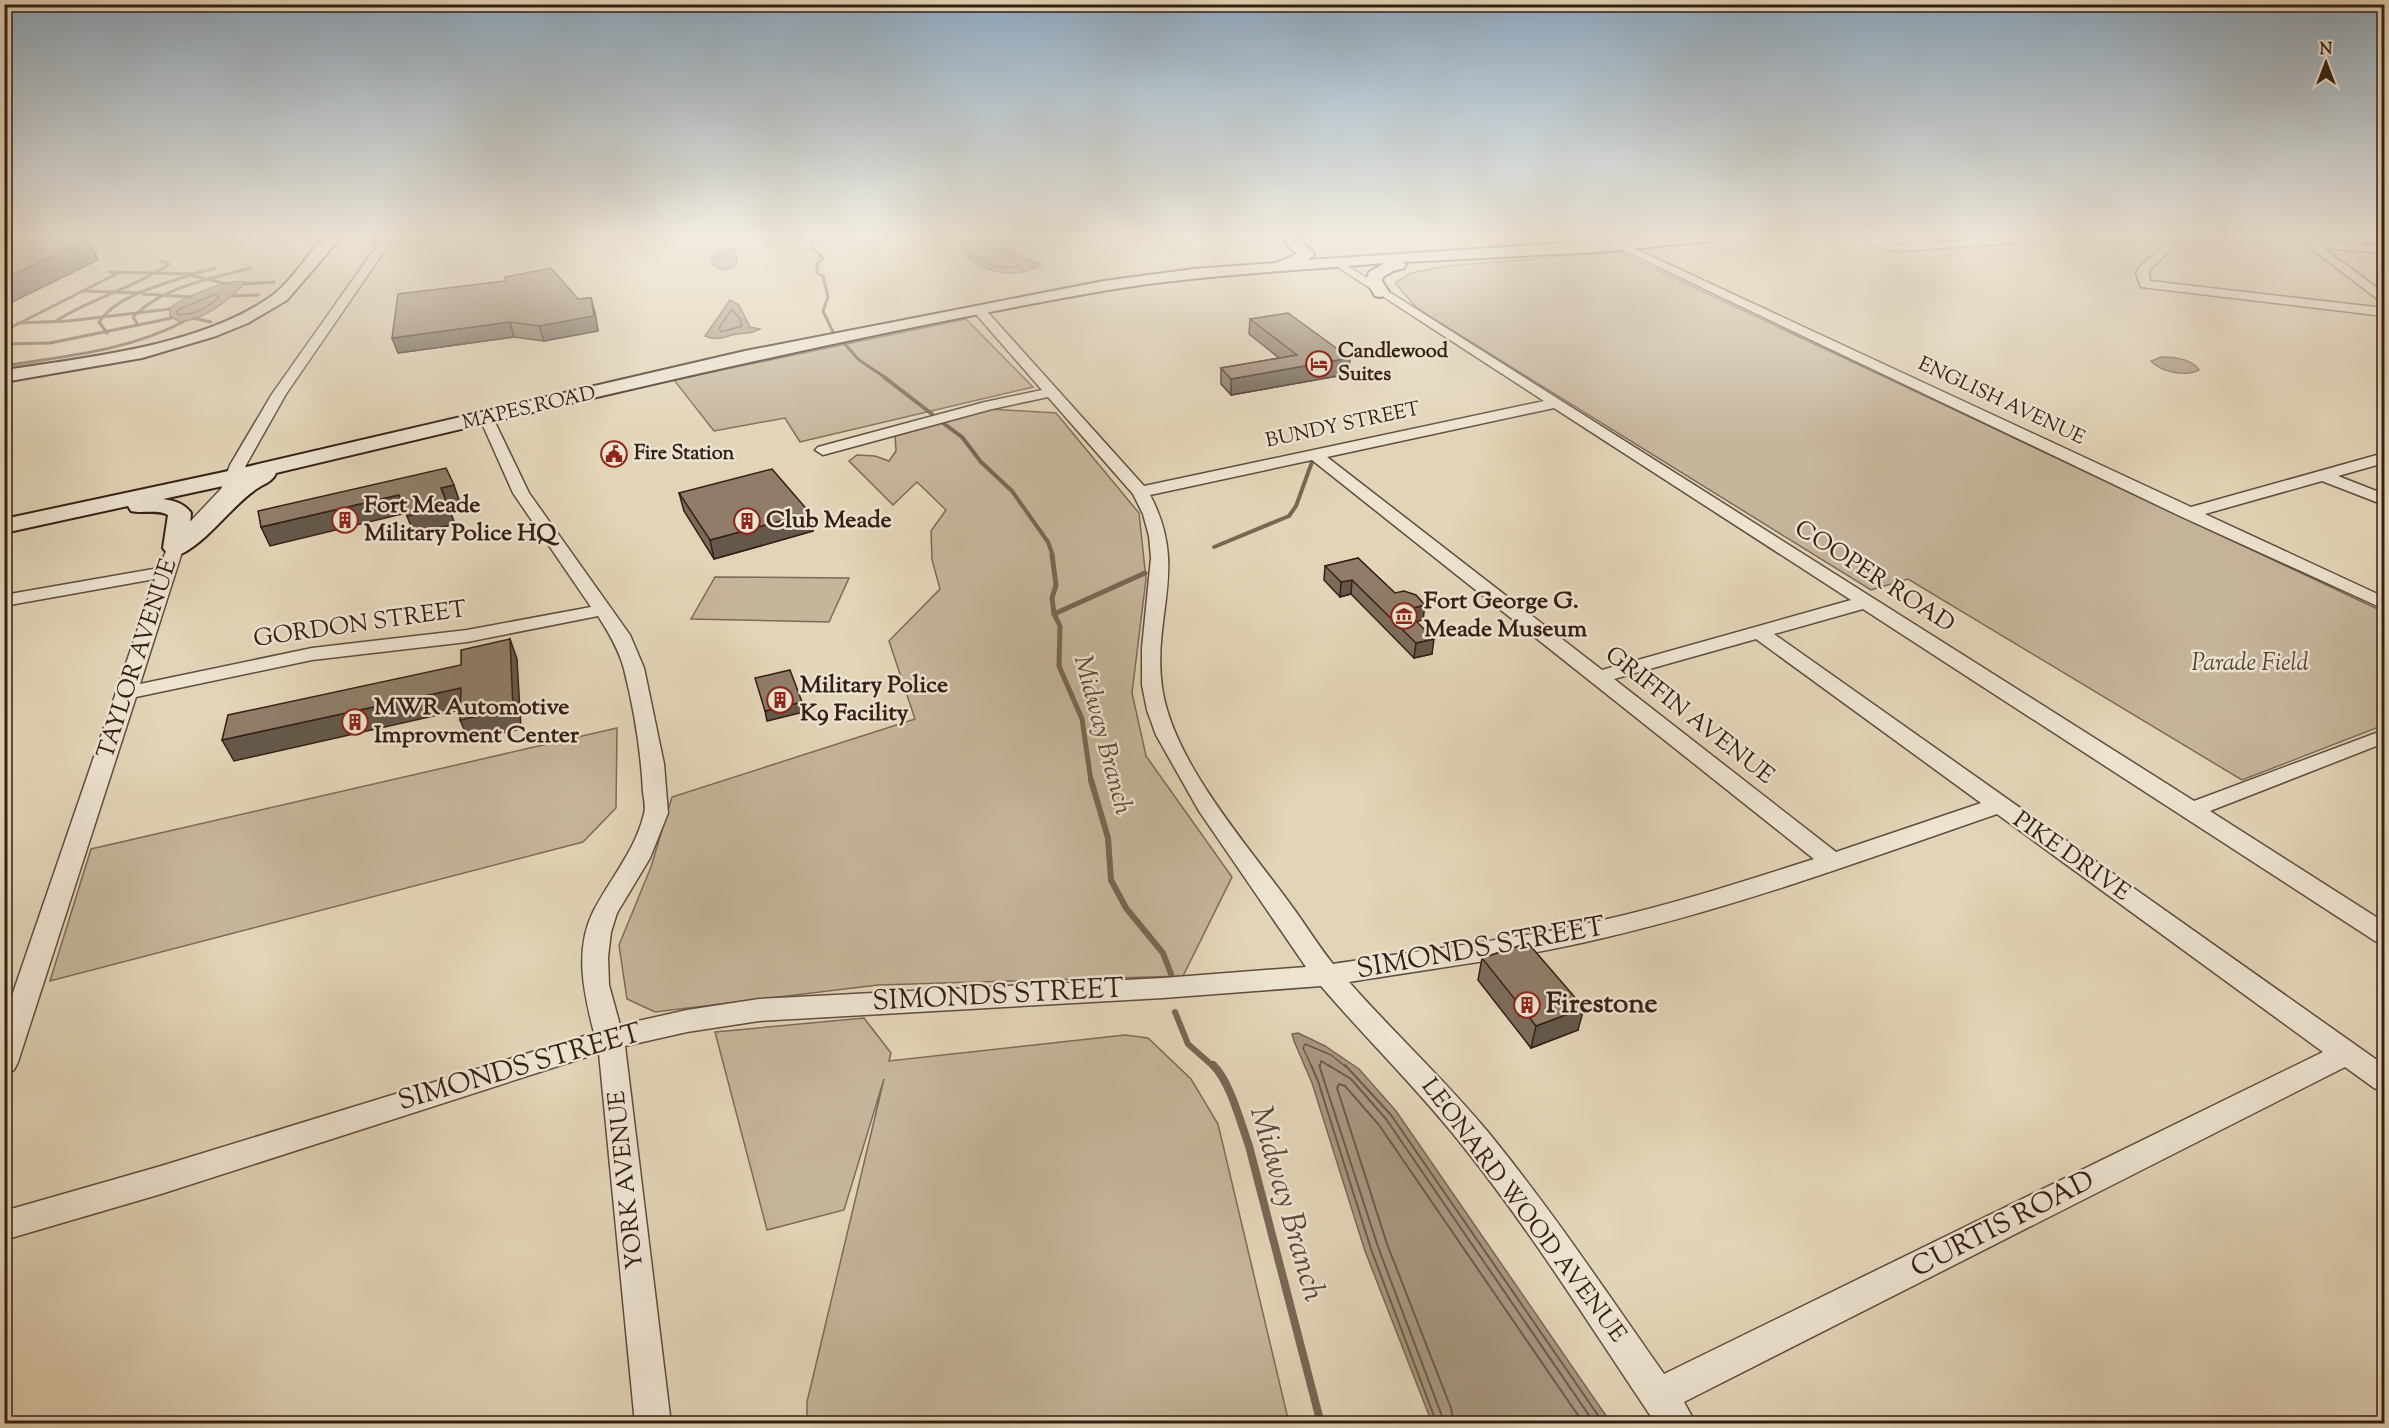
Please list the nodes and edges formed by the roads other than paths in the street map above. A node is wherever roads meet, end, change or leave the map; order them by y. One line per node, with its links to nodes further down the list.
1 (272, 304): 9 (street)
2 (342, 304): 18 (street, TAYLOR AVENUE)
3 (1011, 304): 7 (street, MAPES ROAD)
4 (1399, 304): 11 (street, COOPER ROAD)
5 (1740, 304): 21 (street, ENGLISH AVENUE)
6 (2313, 304): 8 (street)
7 (979, 310): 10 (street, LEONARD WOOD AVENUE); 12 (street, MAPES ROAD)
8 (2385, 312)
9 (4, 376)
10 (1053, 392): 13 (street); 19 (street, LEONARD WOOD AVENUE)
11 (1555, 404): 14 (street, BUNDY STREET); 26 (street, COOPER ROAD)
12 (487, 419): 16 (street, MAPES ROAD); 28 (street, YORK AVENUE)
13 (823, 450)
14 (1314, 454): 19 (street, BUNDY STREET); 30 (street, GRIFFIN AVENUE)
15 (2385, 458): 17 (street)
16 (298, 462): 18 (street, MAPES ROAD); 23 (street)
17 (2322, 475): 20 (street); 21 (street)
18 (233, 477): 22 (street, MAPES ROAD); 23 (street, TAYLOR AVENUE)
19 (1140, 492): 37 (street, LEONARD WOOD AVENUE)
20 (2385, 500)
21 (2188, 513): 27 (street, ENGLISH AVENUE)
22 (11, 524): 23 (street)
23 (175, 548): 24 (street, TAYLOR AVENUE)
24 (166, 572): 25 (street); 31 (street, TAYLOR AVENUE)
25 (4, 601)
26 (1866, 602): 29 (street); 34 (street, COOPER ROAD)
27 (2385, 604)
28 (602, 610): 31 (street, GORDON STREET); 38 (street, YORK AVENUE)
29 (1759, 632): 30 (street); 33 (street, PIKE DRIVE)
30 (1599, 677): 35 (street, GRIFFIN AVENUE)
31 (126, 693): 40 (street, TAYLOR AVENUE)
32 (2385, 736): 34 (street)
33 (1999, 805): 35 (street, SIMONDS STREET); 39 (street, PIKE DRIVE)
34 (2192, 810): 36 (street, COOPER ROAD)
35 (1833, 862): 37 (street, SIMONDS STREET)
36 (2385, 934)
37 (1327, 975): 38 (street, SIMONDS STREET); 43 (street, LEONARD WOOD AVENUE)
38 (609, 1039): 42 (street, SIMONDS STREET); 44 (street, YORK AVENUE)
39 (2347, 1053): 41 (street, PIKE DRIVE); 43 (street, CURTIS ROAD)
40 (4, 1062)
41 (2385, 1080)
42 (4, 1226)
43 (1659, 1396): 45 (street, LEONARD WOOD AVENUE)
44 (653, 1424)
45 (1678, 1424)

